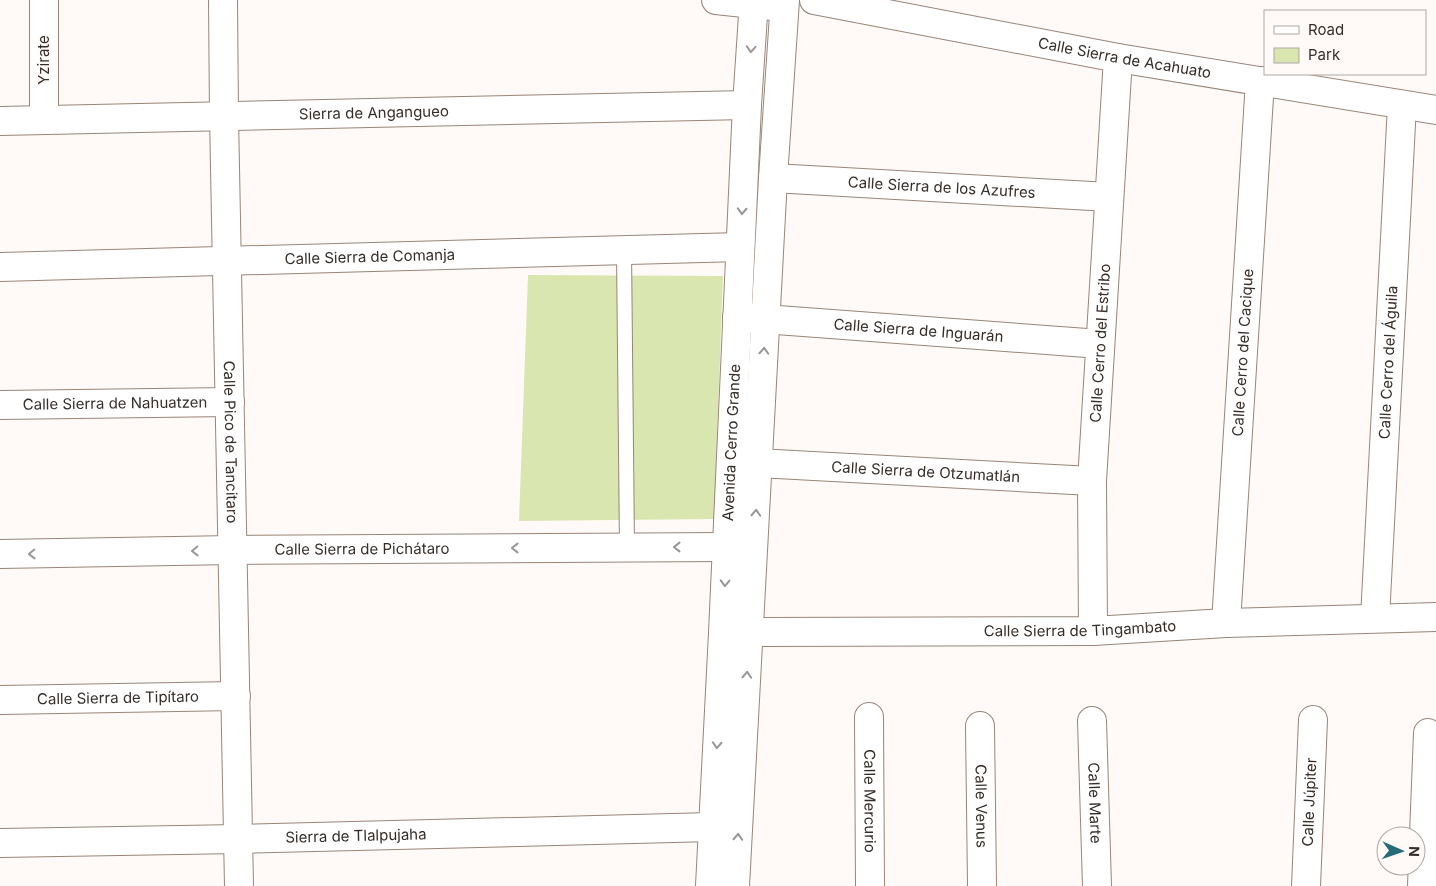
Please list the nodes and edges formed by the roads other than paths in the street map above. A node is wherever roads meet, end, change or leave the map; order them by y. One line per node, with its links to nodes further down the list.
1 (44, 0): 13 (street, Yzirate)
2 (223, 0): 12 (street, Calle Pico de Tancitaro)
3 (716, 0): 5 (street, Calle Sierra de Acahuato)
4 (814, 0): 6 (street, Calle Sierra de Acahuato); 7 (street, Calle Sierra de Acahuato)
5 (754, 2): 6 (street, Calle Sierra de Acahuato); 9 (street, Avenida Cerro Grande, one-way to 9)
6 (784, 3): 15 (street, Avenida Cerro Grande)
7 (1118, 58): 8 (street, Calle Sierra de Acahuato); 16 (street, Calle Cerro del Estribo)
8 (1260, 81): 10 (street, Calle Sierra de Acahuato); 34 (street, Calle Cerro del Cacique)
9 (746, 105): 12 (street, Sierra de Angangueo); 17 (street, Avenida Cerro Grande, one-way to 17)
10 (1402, 105): 11 (street, Calle Sierra de Acahuato); 33 (street, Calle Cerro del Águila)
11 (1436, 110)
12 (224, 116): 13 (street, Sierra de Angangueo); 19 (street, Calle Pico de Tancitaro)
13 (44, 120): 14 (street, Sierra de Angangueo)
14 (0, 121)
15 (773, 178): 16 (street, Calle Sierra de los Azufres); 22 (street, Avenida Cerro Grande)
16 (1109, 196): 23 (street, Calle Cerro del Estribo)
17 (740, 247): 18 (street, Calle Sierra de Comanja); 21 (street, Avenida Cerro Grande)
18 (624, 250): 19 (street, Calle Sierra de Comanja); 29 (lane)
19 (227, 260): 20 (street, Calle Sierra de Comanja); 24 (street, Calle Pico de Tancitaro)
20 (0, 268)
21 (737, 317): 22 (street, Calle Sierra de Inguarán); 28 (street, Avenida Cerro Grande)
22 (766, 319): 23 (street, Calle Sierra de Inguarán); 26 (street, Avenida Cerro Grande, one-way to 22)
23 (1100, 344): 27 (street, Calle Cerro del Estribo)
24 (230, 402): 25 (street, Calle Sierra de Nahuatzen); 30 (street, Calle Pico de Tancitaro)
25 (0, 405)
26 (758, 463): 27 (street, Calle Sierra de Otzumatlán); 36 (street, Avenida Cerro Grande, one-way to 26)
27 (1092, 481): 35 (street, Calle Cerro del Estribo)
28 (726, 547): 29 (street, Calle Sierra de Pichátaro, one-way to 29); 36 (street, Avenida Cerro Grande, one-way to 36)
29 (627, 548): 30 (street, Calle Sierra de Pichátaro, one-way to 30)
30 (233, 550): 31 (street, Calle Sierra de Pichátaro, one-way to 31); 37 (street, Calle Pico de Tancitaro)
31 (0, 554)
32 (1436, 617): 33 (street, Calle Sierra de Tingambato)
33 (1375, 618): 34 (street, Calle Sierra de Tingambato)
34 (1226, 623): 35 (street, Calle Sierra de Tingambato)
35 (1093, 630): 36 (street, Calle Sierra de Tingambato)
36 (737, 632): 44 (street, Avenida Cerro Grande, one-way to 44); 49 (street, Avenida Cerro Grande, one-way to 36)
37 (236, 696): 38 (street, Calle Sierra de Tipítaro); 45 (street, Calle Pico de Tancitaro)
38 (0, 700)
39 (869, 716): 50 (street, Calle Mercurio)
40 (1313, 720): 53 (street, Calle Júpiter)
41 (1092, 721): 52 (street, Calle Marte)
42 (980, 726): 51 (street, Calle Venus)
43 (1428, 733): 54 (street)
44 (712, 827): 45 (street, Sierra de Tlalpujaha); 48 (street, Avenida Cerro Grande)
45 (239, 839): 46 (street, Sierra de Tlalpujaha); 47 (street, Calle Pico de Tancitaro)
46 (0, 843)
47 (239, 886)
48 (710, 886)
49 (735, 886)
50 (870, 886)
51 (982, 886)
52 (1097, 886)
53 (1306, 886)
54 (1422, 886)

